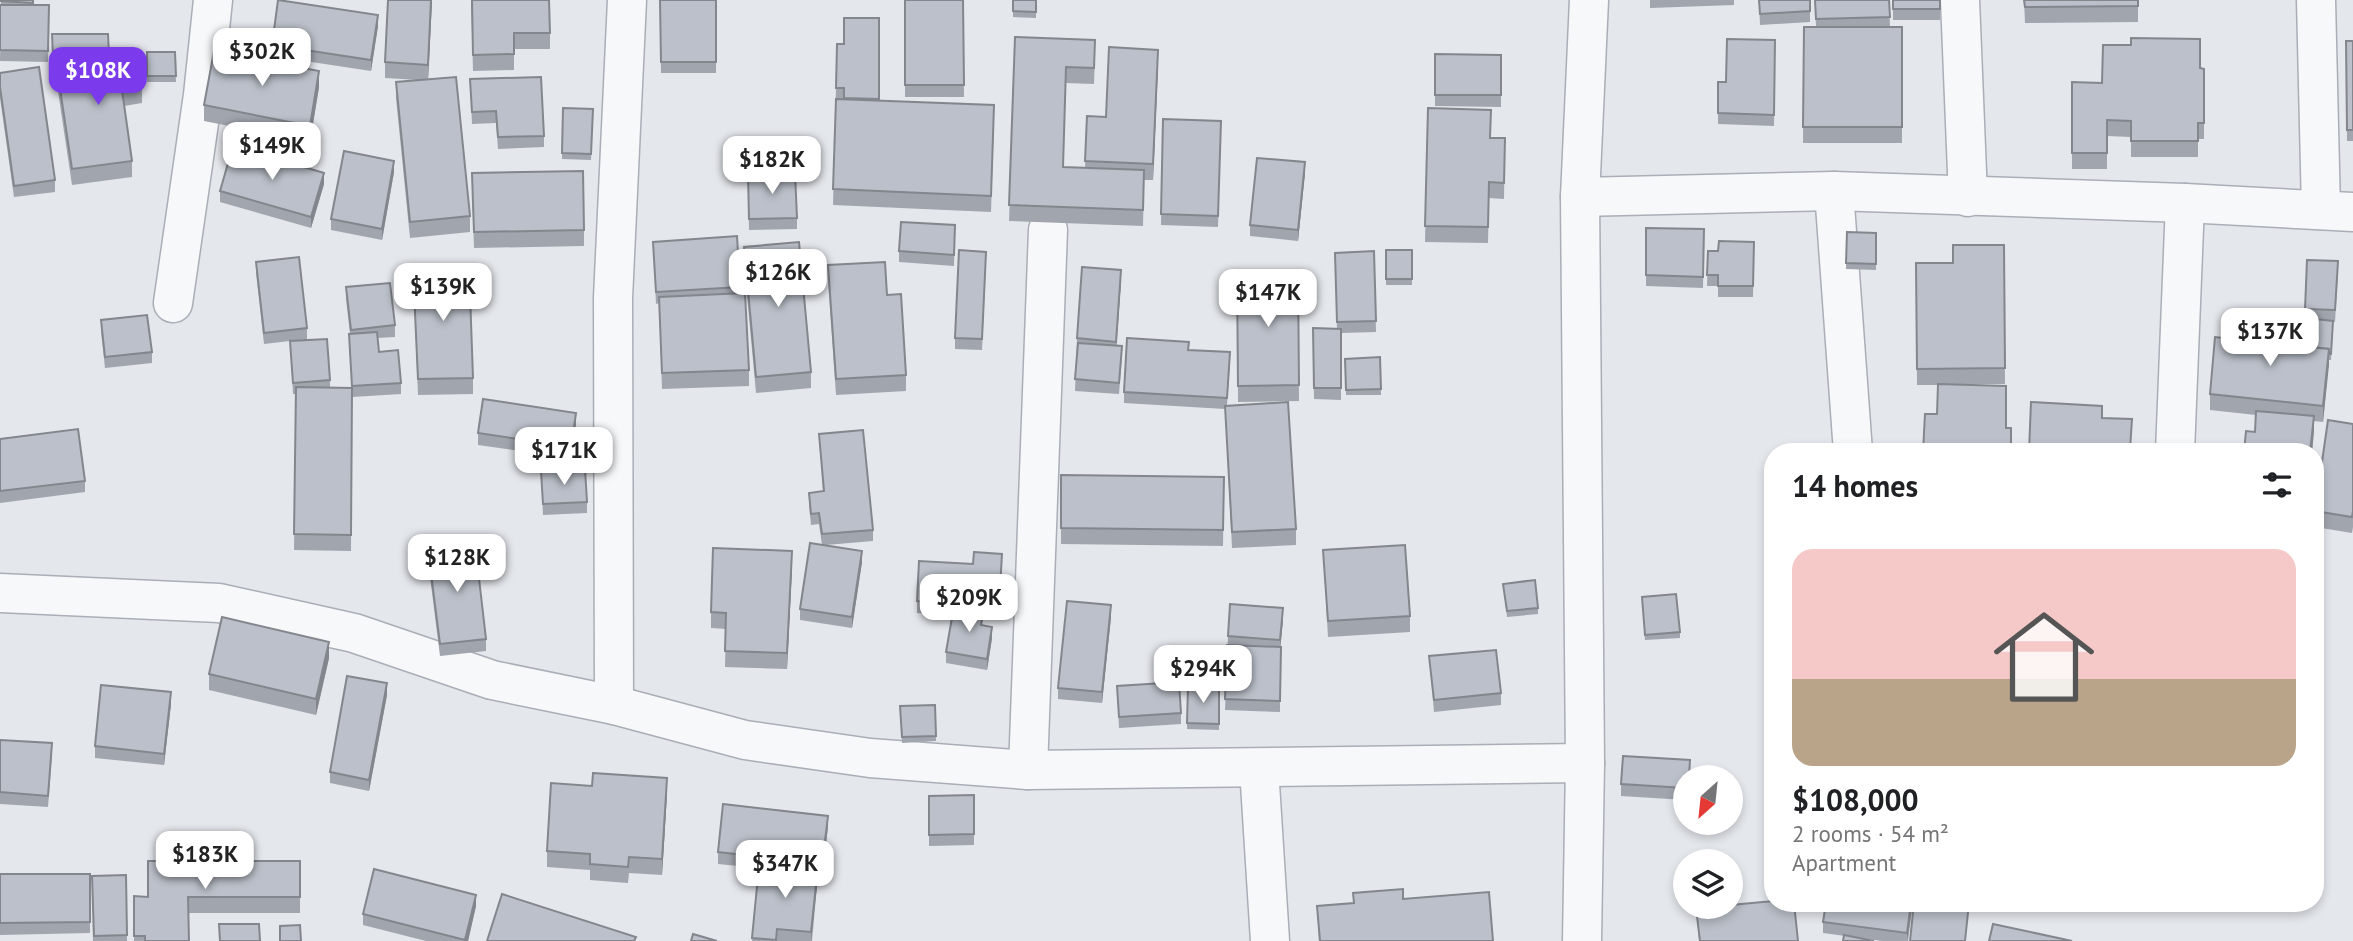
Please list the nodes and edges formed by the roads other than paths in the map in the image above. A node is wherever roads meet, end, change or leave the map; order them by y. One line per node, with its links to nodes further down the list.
1 (213, 0): 12 (street)
2 (626, 0): 16 (street)
3 (1589, 0): 7 (street)
4 (1960, 0): 8 (street)
5 (2316, 0): 10 (street)
6 (1834, 191): 7 (street); 8 (street); 13 (street)
7 (1580, 197): 17 (street)
8 (1968, 197): 9 (street)
9 (2185, 203): 10 (street); 14 (street)
10 (2337, 211)
11 (1048, 230): 19 (street)
12 (173, 303)
13 (1852, 443)
14 (2175, 443)
15 (0, 593): 16 (street)
16 (614, 705): 19 (street)
17 (1585, 764): 18 (street); 21 (street)
18 (1259, 768): 19 (street); 20 (street)
19 (1028, 770)
20 (1270, 941)
21 (1582, 941)

